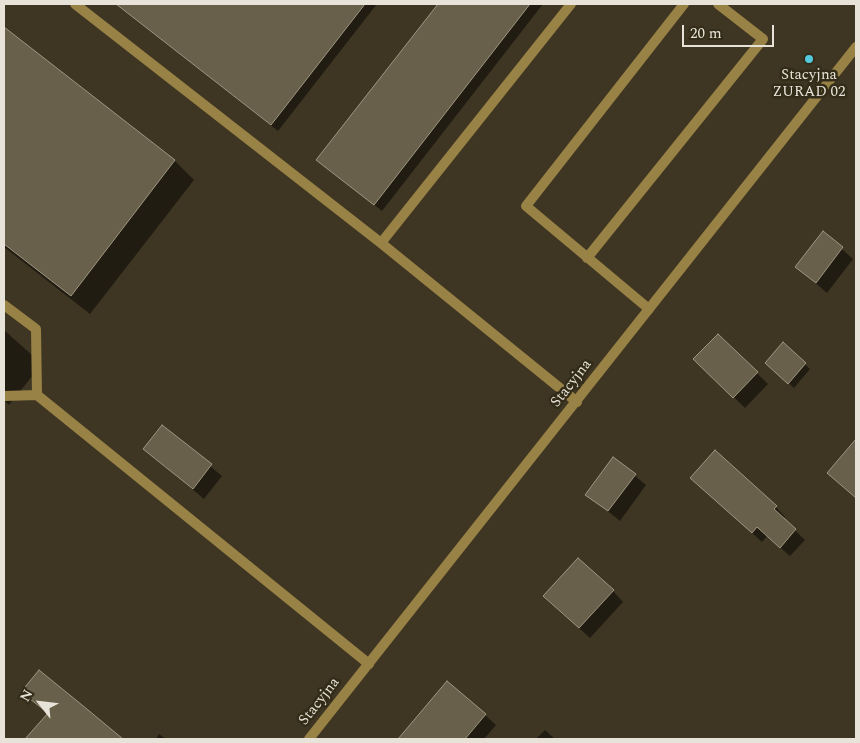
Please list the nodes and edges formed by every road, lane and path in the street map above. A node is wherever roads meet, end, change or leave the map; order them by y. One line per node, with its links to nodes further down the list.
1 (75, 4): 6 (street)
2 (571, 4): 6 (street)
3 (684, 4): 7 (street)
4 (718, 4): 7 (street)
5 (856, 47): 9 (street, Stacyjna)
6 (381, 243): 12 (street)
7 (587, 258): 9 (street)
8 (4, 304): 10 (street)
9 (649, 310): 12 (street, Stacyjna)
10 (37, 395): 11 (street); 13 (street)
11 (4, 396)
12 (577, 402): 13 (street, Stacyjna)
13 (369, 664): 14 (street, Stacyjna)
14 (309, 739)

